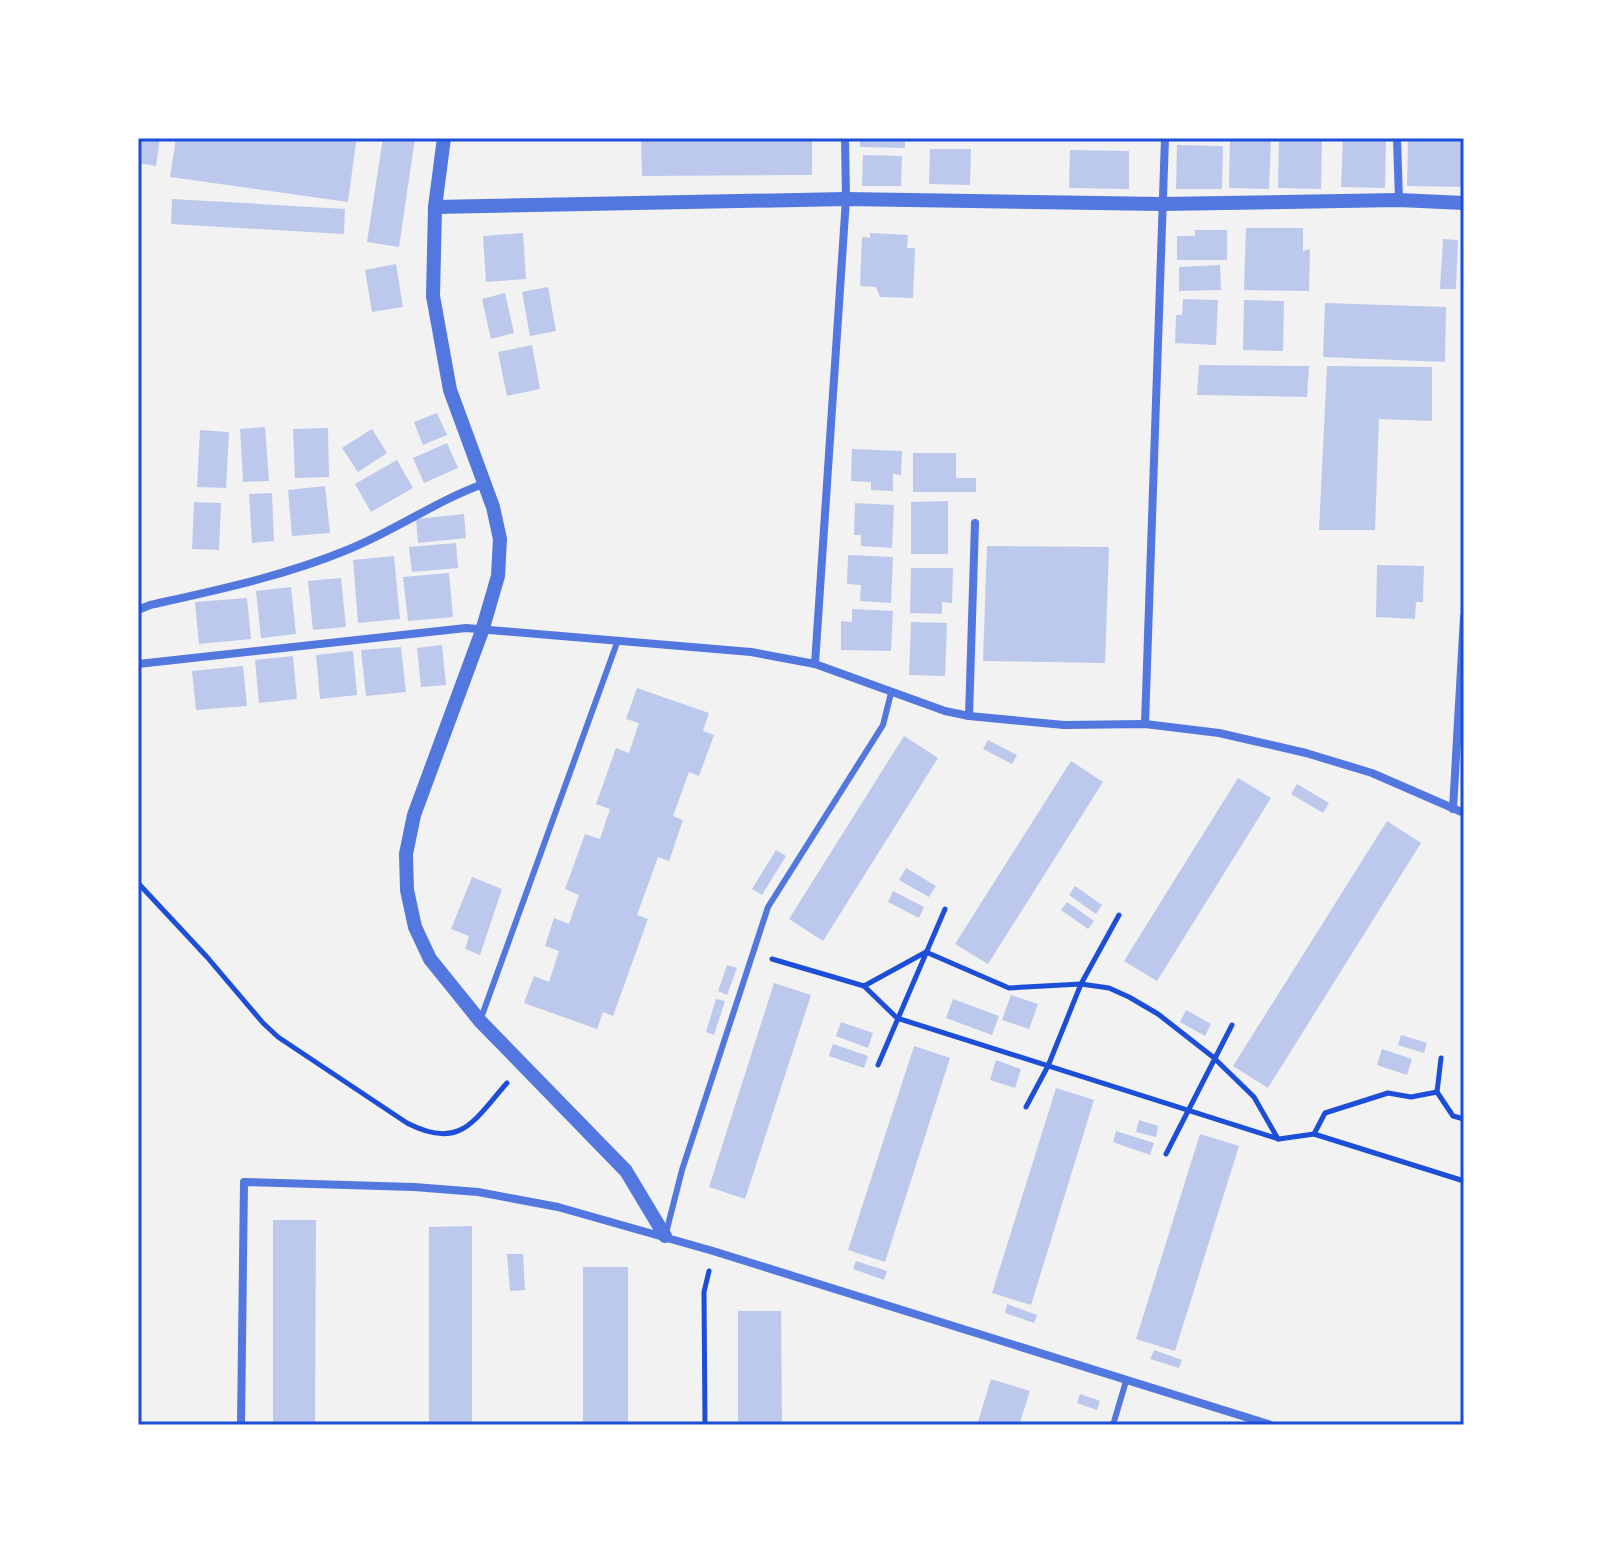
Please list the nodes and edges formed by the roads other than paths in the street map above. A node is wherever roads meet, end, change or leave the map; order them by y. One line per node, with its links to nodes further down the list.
1 (444, 138): 9 (street)
2 (845, 138): 5 (street)
3 (1165, 138): 8 (street)
4 (1397, 138): 6 (street)
5 (846, 199): 8 (street); 9 (street); 17 (street)
6 (1399, 200): 7 (street); 8 (street)
7 (1464, 203)
8 (1161, 204): 20 (street)
9 (435, 207): 10 (street)
10 (486, 483): 12 (street); 14 (street)
11 (975, 523): 19 (street)
12 (138, 610)
13 (1464, 617): 21 (street)
14 (482, 631): 15 (street); 16 (street); 23 (street)
15 (618, 640): 17 (street); 23 (lane)
16 (138, 664)
17 (815, 664): 18 (street)
18 (891, 693): 19 (street); 24 (lane)
19 (969, 716): 20 (street)
20 (1145, 724): 21 (street)
21 (1453, 809): 22 (street)
22 (1464, 813)
23 (480, 1021): 24 (street)
24 (665, 1236): 25 (street); 26 (street)
25 (1126, 1381): 27 (lane); 28 (street)
26 (241, 1425)
27 (1113, 1425)
28 (1271, 1425)

